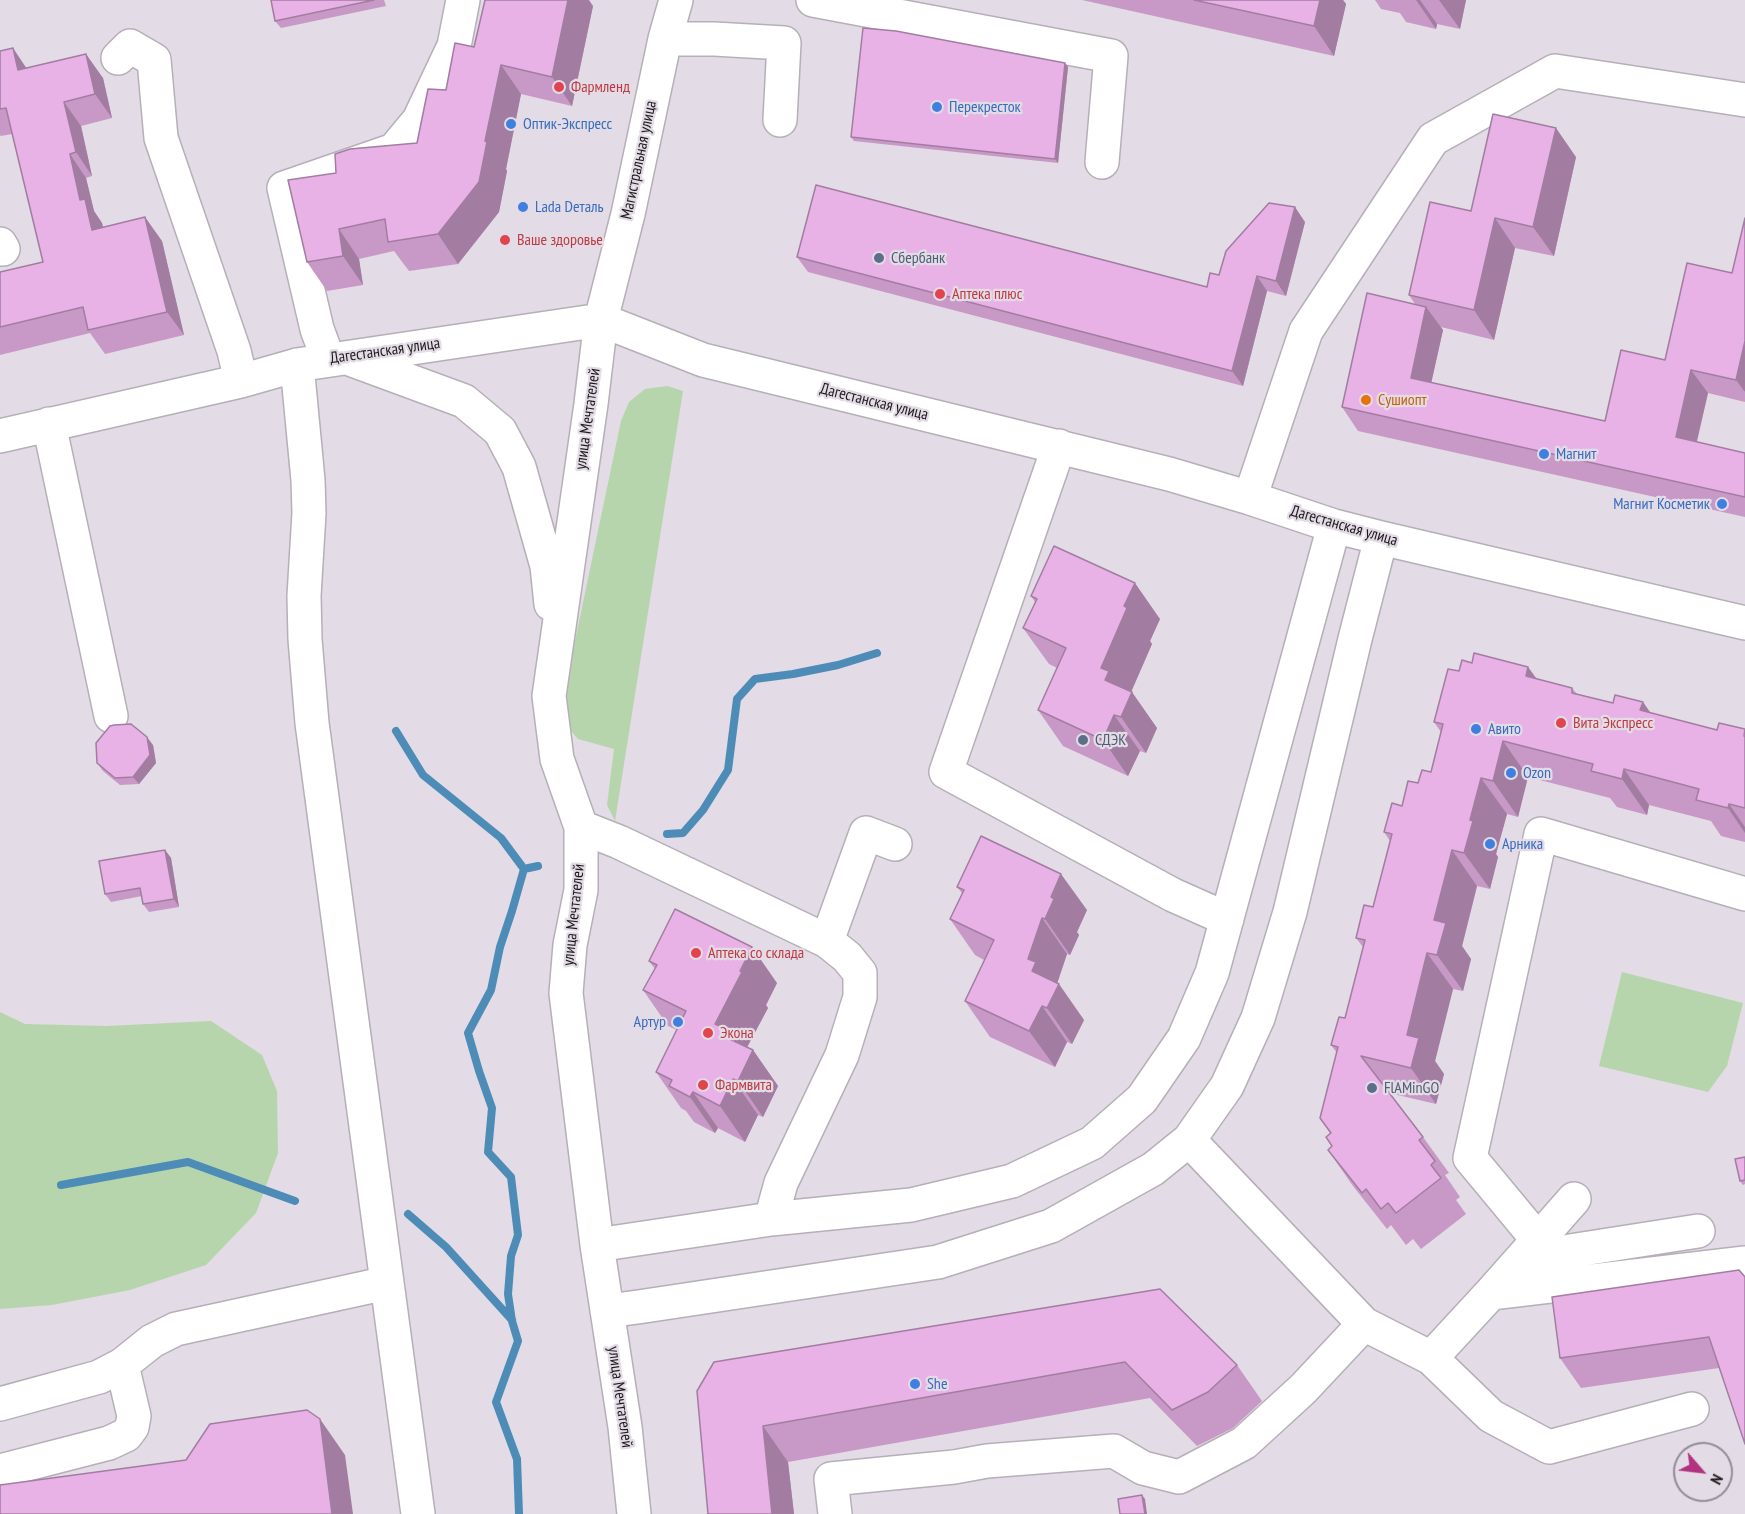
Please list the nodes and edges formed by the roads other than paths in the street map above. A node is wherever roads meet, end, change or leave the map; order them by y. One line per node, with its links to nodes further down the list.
1 (463, 0): 12 (street)
2 (676, 0): 4 (street, Магистральная улица)
3 (813, 0): 8 (street)
4 (665, 39): 7 (street); 11 (street, Магистральная улица)
5 (117, 58): 13 (street)
6 (1745, 100): 17 (street)
7 (780, 120)
8 (1102, 162)
9 (0, 244): 10 (street)
10 (0, 249)
11 (601, 320): 12 (street, Дагестанская улица); 16 (street, Дагестанская улица); 21 (street, улица Мечтателей)
12 (323, 361): 13 (street, Дагестанская улица); 21 (street); 35 (street)
13 (241, 381): 14 (street, Дагестанская улица)
14 (49, 424): 15 (street, Дагестанская улица); 22 (street)
15 (0, 436)
16 (1059, 446): 17 (street, Дагестанская улица); 26 (street)
17 (1250, 498): 18 (street, Дагестанская улица)
18 (1334, 526): 19 (street, Дагестанская улица); 26 (street)
19 (1381, 538): 20 (street, Дагестанская улица); 28 (street)
20 (1745, 623)
21 (555, 651): 23 (street, улица Мечтателей)
22 (111, 716)
23 (581, 827): 27 (street); 33 (street, улица Мечтателей)
24 (895, 844): 27 (street)
25 (1745, 894): 32 (street)
26 (1227, 919): 30 (street)
27 (827, 941): 30 (street)
28 (1189, 1140): 38 (street); 39 (street)
29 (1574, 1199): 32 (street)
30 (771, 1219): 33 (street)
31 (1698, 1231): 36 (street)
32 (1538, 1239): 37 (street)
33 (597, 1245): 38 (street, улица Мечтателей)
34 (1745, 1263): 36 (street)
35 (387, 1282): 41 (street); 45 (street)
36 (1527, 1288): 37 (street)
37 (1491, 1293): 40 (street)
38 (607, 1311): 46 (street, улица Мечтателей)
39 (1364, 1324): 40 (street); 47 (street)
40 (1431, 1358): 43 (street)
41 (122, 1365): 42 (street); 44 (street)
42 (0, 1404)
43 (1692, 1409)
44 (0, 1471)
45 (418, 1514)
46 (634, 1514)
47 (835, 1514)

